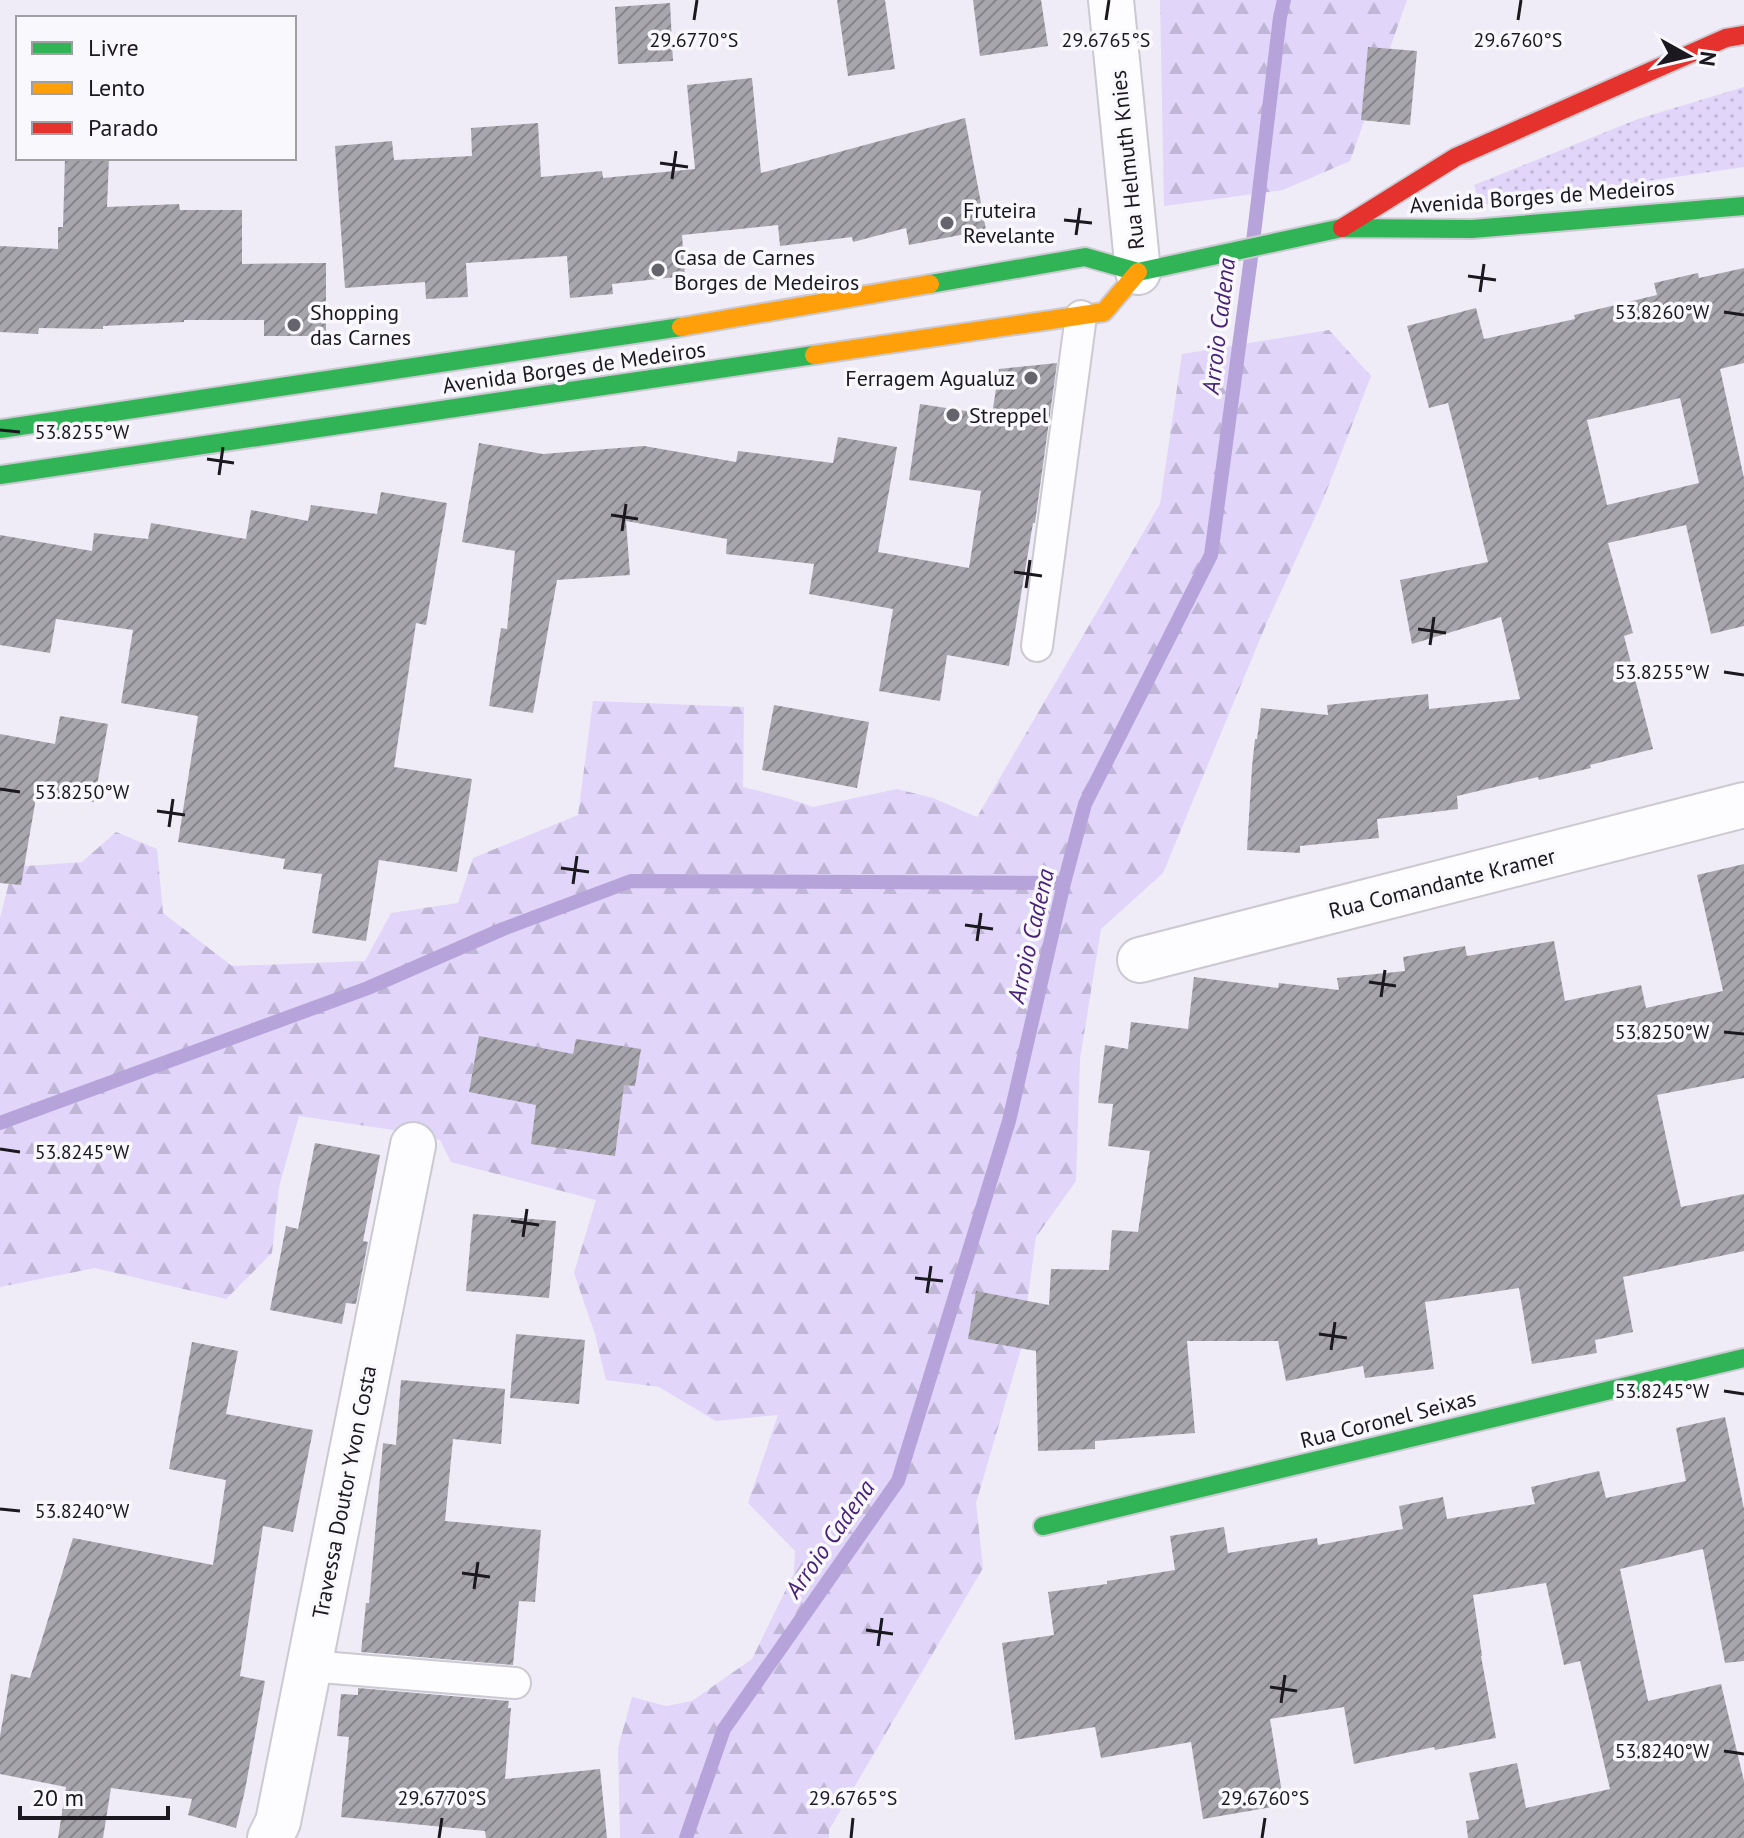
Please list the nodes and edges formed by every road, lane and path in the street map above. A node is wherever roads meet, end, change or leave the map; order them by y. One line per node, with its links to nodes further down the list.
1 (1111, 0): 5 (street, Rua Helmuth Knies)
2 (1744, 35): 4 (main road, Avenida Borges de Medeiros)
3 (1744, 206): 4 (main road, Avenida Borges de Medeiros)
4 (1342, 228): 5 (main road, Avenida Borges de Medeiros)
5 (1155, 268): 6 (main road, Avenida Borges de Medeiros); 7 (main road, Avenida Borges de Medeiros)
6 (1081, 316): 8 (main road, Avenida Borges de Medeiros); 9 (lane)
7 (0, 429)
8 (0, 475)
9 (1037, 646)
10 (1744, 805): 11 (street, Rua Comandante Kramer)
11 (1140, 960)
12 (413, 1145): 15 (street, Travessa Doutor Yvon Costa)
13 (1744, 1358): 14 (main road, Rua Coronel Seixas)
14 (1043, 1526)
15 (309, 1666): 16 (lane); 17 (street, Travessa Doutor Yvon Costa)
16 (515, 1683)
17 (270, 1838)

